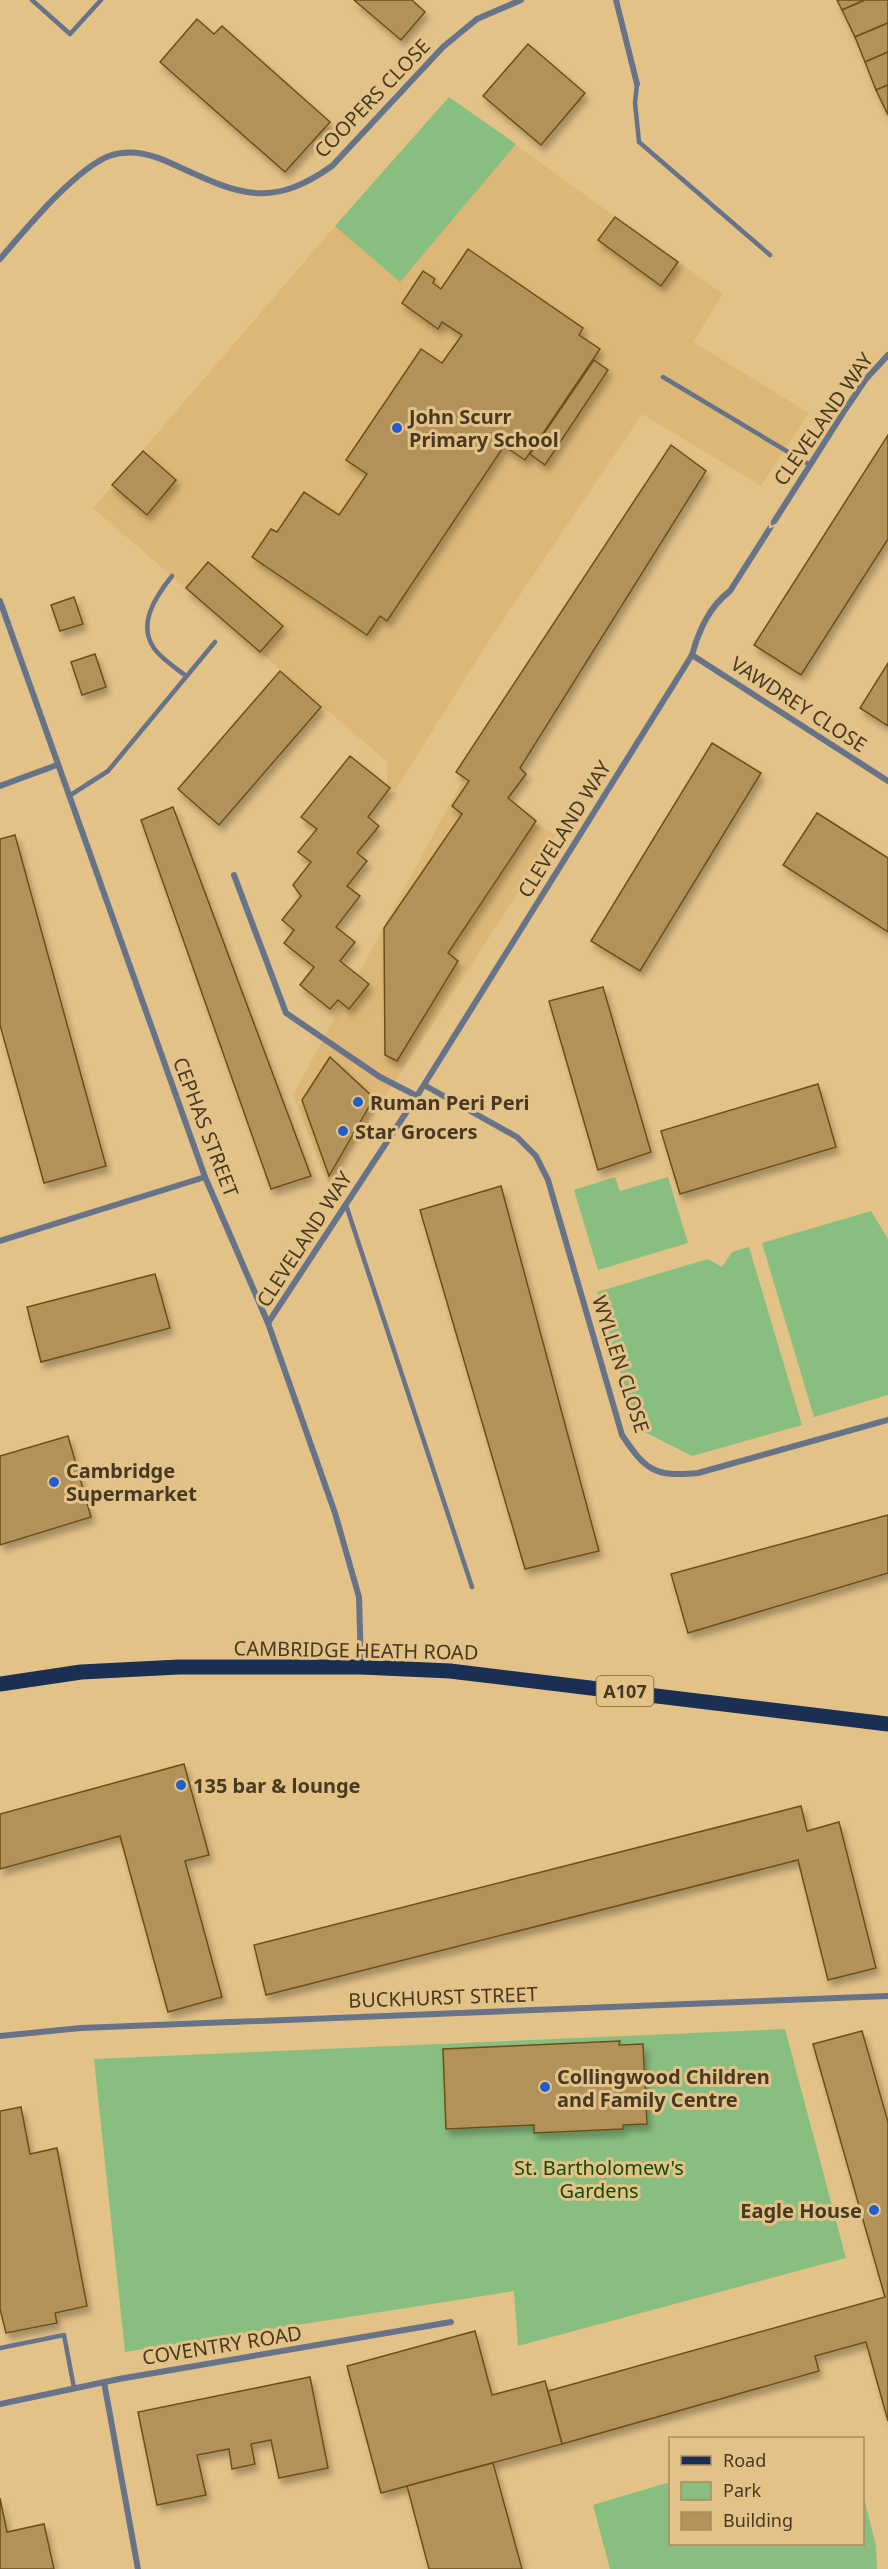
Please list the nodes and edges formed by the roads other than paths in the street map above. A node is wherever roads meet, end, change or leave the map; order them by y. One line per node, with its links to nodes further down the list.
1 (32, 0): 2 (lane)
2 (101, 0)
3 (521, 0): 7 (street, COOPERS CLOSE)
4 (616, 0): 5 (street)
5 (637, 84): 6 (lane)
6 (770, 255)
7 (0, 259)
8 (888, 355): 10 (street, CLEVELAND WAY)
9 (663, 377): 10 (lane)
10 (810, 465): 14 (street, CLEVELAND WAY, one-way to 14)
11 (172, 576): 15 (lane)
12 (0, 601): 16 (street, CEPHAS STREET)
13 (214, 642): 15 (lane)
14 (692, 655): 17 (street, VAWDREY CLOSE); 21 (street, CLEVELAND WAY)
15 (186, 676): 19 (lane)
16 (57, 765): 18 (street); 19 (street, CEPHAS STREET)
17 (888, 782)
18 (0, 786)
19 (69, 796): 23 (street, CEPHAS STREET)
20 (234, 876): 22 (street)
21 (424, 1084): 22 (street, CLEVELAND WAY); 27 (street, WYLLEN CLOSE)
22 (417, 1096): 24 (street, CLEVELAND WAY)
23 (205, 1177): 25 (street); 26 (street, CEPHAS STREET)
24 (346, 1205): 26 (street, CLEVELAND WAY); 28 (lane)
25 (0, 1241)
26 (268, 1323): 29 (street, CEPHAS STREET)
27 (888, 1420)
28 (472, 1587)
29 (361, 1667): 30 (main road, CAMBRIDGE HEATH ROAD / A107); 31 (main road, CAMBRIDGE HEATH ROAD / A107)
30 (0, 1683)
31 (888, 1724)
32 (888, 1996): 33 (street, BUCKHURST STREET)
33 (0, 2036)
34 (451, 2322): 36 (street, COVENTRY ROAD)
35 (0, 2348): 37 (lane)
36 (104, 2382): 37 (street, COVENTRY ROAD); 39 (street)
37 (74, 2388): 38 (street, COVENTRY ROAD)
38 (0, 2404)
39 (138, 2569)

